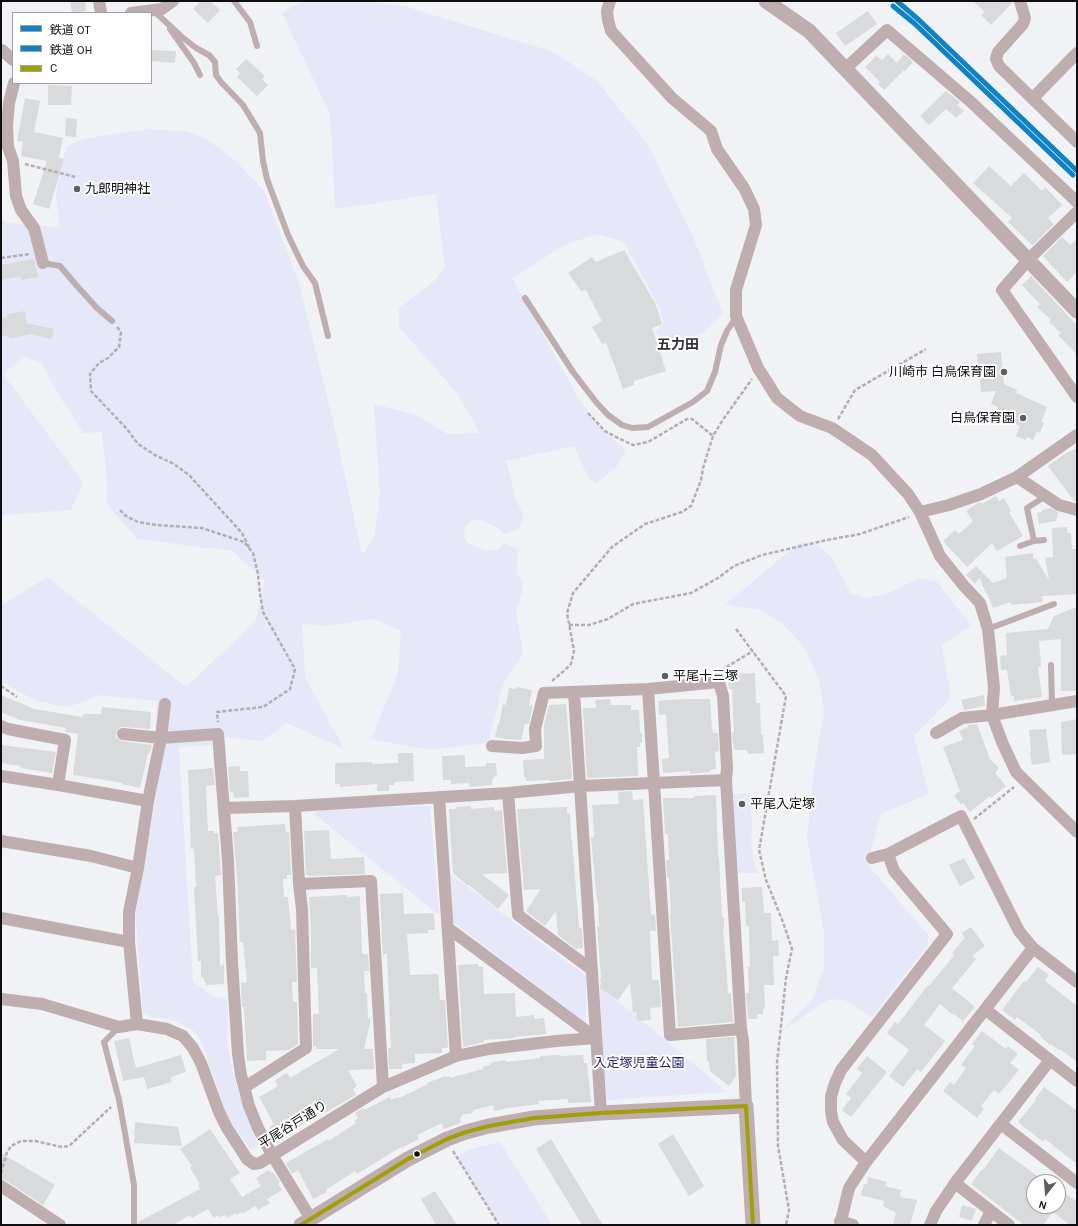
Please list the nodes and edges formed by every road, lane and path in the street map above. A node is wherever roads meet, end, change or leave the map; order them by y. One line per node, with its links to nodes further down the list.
1 (99, 1): 7 (street)
2 (173, 1): 9 (street)
3 (234, 1): 10 (lane)
4 (610, 1): 28 (street)
5 (766, 1): 14 (street)
6 (1020, 1): 17 (street)
7 (101, 12)
8 (152, 14): 9 (street)
9 (158, 14): 15 (lane); 30 (lane)
10 (257, 46)
11 (6, 49): 13 (street)
12 (1077, 53): 17 (street)
13 (12, 58)
14 (846, 68): 21 (street); 25 (street)
15 (200, 75)
16 (14, 84): 24 (street)
17 (1032, 98): 18 (street)
18 (1077, 142)
19 (26, 165): 20 (path)
20 (75, 177)
21 (1077, 202)
22 (1077, 212): 25 (street)
23 (1, 258): 24 (path)
24 (41, 258): 29 (lane)
25 (1028, 259): 27 (street); 33 (street)
26 (525, 298): 28 (lane)
27 (1077, 311)
28 (736, 316): 32 (street)
29 (112, 321): 44 (path)
30 (328, 336)
31 (926, 349): 34 (path)
32 (758, 368): 34 (street); 46 (path)
33 (1077, 398)
34 (832, 428): 40 (street)
35 (1077, 435): 36 (street)
36 (1017, 477): 37 (street); 40 (street)
37 (1046, 496): 39 (street); 42 (lane)
38 (120, 510): 44 (path)
39 (1077, 510)
40 (920, 512): 46 (path); 48 (street)
41 (1044, 540): 42 (lane)
42 (1034, 542): 43 (lane)
43 (1020, 546)
44 (253, 553): 64 (path)
45 (1054, 604): 48 (lane)
46 (569, 625): 54 (path)
47 (736, 629): 49 (path)
48 (988, 629): 60 (street)
49 (753, 651): 51 (path); 120 (path)
50 (1051, 665): 59 (lane)
51 (719, 682): 53 (street); 69 (street)
52 (1, 686): 56 (path)
53 (648, 689): 55 (street); 70 (street)
54 (550, 692): 55 (street); 66 (street)
55 (574, 692): 72 (street)
56 (17, 697)
57 (1077, 701): 59 (street)
58 (165, 704): 65 (street)
59 (1052, 705): 60 (street)
60 (992, 715): 62 (street); 68 (street)
61 (1, 726): 71 (street)
62 (936, 733)
63 (123, 734): 65 (street)
64 (218, 734): 65 (street); 77 (street)
65 (160, 738): 75 (street)
66 (492, 746)
67 (1, 776): 71 (street)
68 (1024, 779): 78 (path); 79 (street)
69 (726, 780): 70 (street); 95 (street)
70 (654, 782): 72 (street); 95 (street)
71 (58, 785): 75 (street)
72 (581, 786): 73 (street); 89 (street)
73 (508, 793): 74 (street); 89 (street)
74 (439, 797): 76 (street); 86 (street)
75 (148, 801): 83 (street)
76 (295, 806): 77 (street); 84 (street)
77 (224, 808): 100 (street)
78 (966, 825): 81 (street); 88 (street)
79 (1077, 832)
80 (1, 842): 83 (street)
81 (888, 854): 82 (street); 108 (street)
82 (872, 858)
83 (138, 868): 87 (street)
84 (299, 884): 100 (street); 101 (street)
85 (1, 918): 87 (street)
86 (448, 928): 96 (street); 97 (street)
87 (129, 942): 93 (street)
88 (1033, 948): 90 (street); 92 (street)
89 (591, 969): 96 (street)
90 (1077, 982)
91 (1, 999): 94 (street, 平尾谷戸通り)
92 (986, 1010): 98 (street); 108 (street)
93 (137, 1024): 94 (street, 平尾谷戸通り); 107 (street, 平尾谷戸通り)
94 (119, 1027): 102 (lane)
95 (741, 1029): 103 (street)
96 (596, 1038): 97 (street, 平尾谷戸通り); 104 (street)
97 (456, 1056): 101 (street, 平尾谷戸通り)
98 (1050, 1060): 99 (street); 105 (street)
99 (1077, 1081)
100 (245, 1087): 107 (street)
101 (383, 1087): 107 (street, 平尾谷戸通り)
102 (119, 1100): 109 (path); 117 (lane)
103 (746, 1106): 104 (street); 119 (street)
104 (601, 1113): 114 (street)
105 (1001, 1124): 110 (street); 111 (street)
106 (452, 1149): 118 (path)
107 (272, 1155): 114 (street)
108 (866, 1162): 115 (street)
109 (1, 1174)
110 (955, 1183): 113 (street); 122 (street)
111 (1077, 1183)
112 (1, 1186): 116 (street)
113 (991, 1211): 123 (street); 124 (street)
114 (306, 1222)
115 (840, 1223): 121 (street)
116 (60, 1225)
117 (134, 1225)
118 (499, 1225)
119 (753, 1225)
120 (786, 1225)
121 (853, 1225)
122 (930, 1225)
123 (984, 1225)
124 (1009, 1225)

